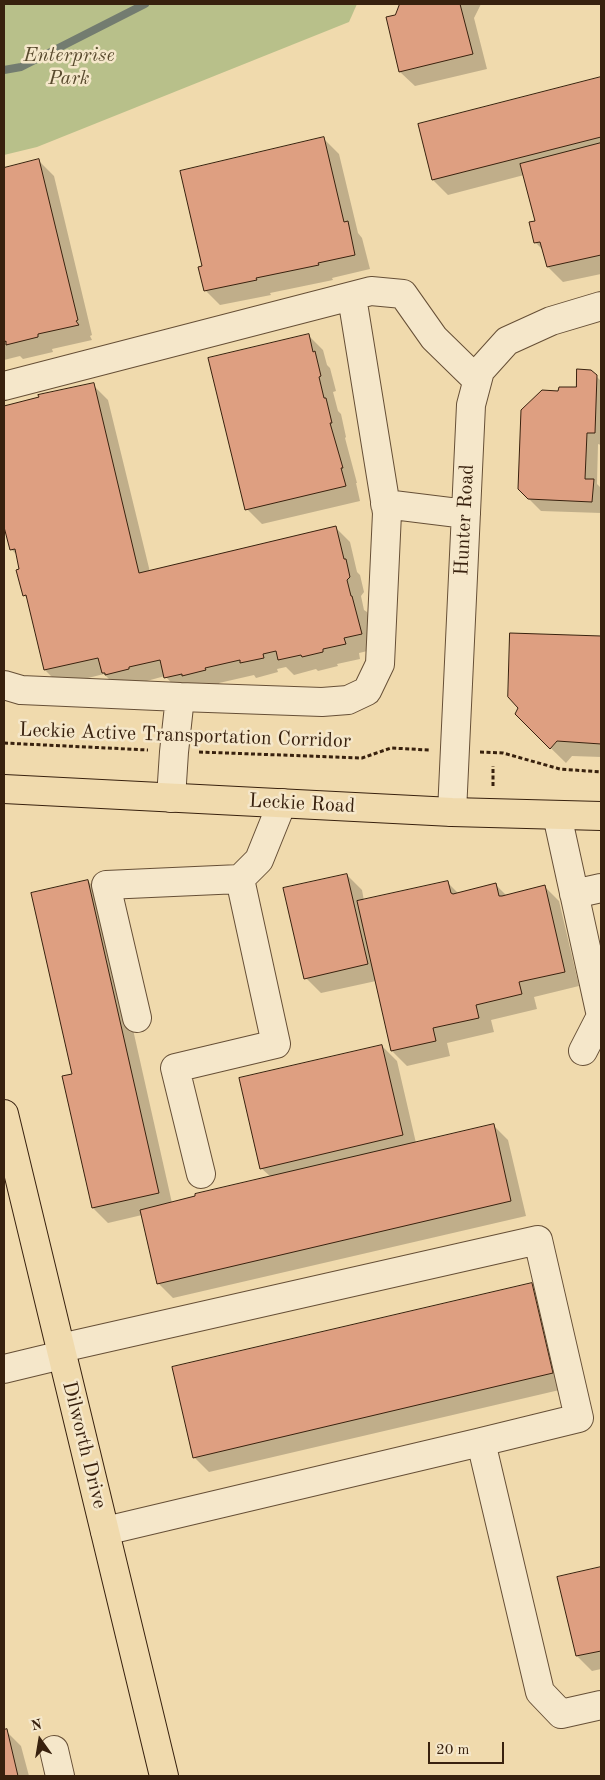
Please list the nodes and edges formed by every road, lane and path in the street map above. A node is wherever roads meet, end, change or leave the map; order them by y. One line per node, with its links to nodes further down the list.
1 (352, 297): 3 (street); 4 (street); 5 (street)
2 (601, 306): 3 (street, Hunter Road)
3 (477, 380): 6 (street, Hunter Road)
4 (4, 386)
5 (386, 504): 6 (street); 8 (street)
6 (466, 514): 10 (street, Hunter Road)
7 (4, 685): 8 (street)
8 (180, 697): 11 (street)
9 (4, 743): 11 (path, Leckie Active Transportation Corridor)
10 (455, 751): 11 (path, Leckie Active Transportation Corridor); 13 (path, Leckie Active Transportation Corridor); 18 (street, Hunter Road)
11 (174, 752): 16 (street)
12 (493, 766): 14 (path)
13 (601, 772)
14 (493, 786)
15 (5, 791): 16 (main road, Leckie Road)
16 (171, 798): 17 (main road, Leckie Road)
17 (282, 803): 18 (main road, Leckie Road); 21 (street)
18 (452, 812): 19 (main road, Leckie Road)
19 (556, 815): 20 (main road, Leckie Road); 23 (street)
20 (601, 816)
21 (240, 879): 24 (street); 27 (street)
22 (601, 888): 23 (street)
23 (574, 894): 25 (street)
24 (137, 1018)
25 (583, 1051)
26 (4, 1114): 28 (main road, Dilworth Drive)
27 (201, 1174)
28 (62, 1352): 29 (street); 30 (street); 31 (main road, Dilworth Drive)
29 (4, 1368)
30 (481, 1442): 31 (street); 32 (street)
31 (105, 1531): 34 (main road, Dilworth Drive)
32 (601, 1705)
33 (54, 1750): 35 (street)
34 (164, 1775)
35 (60, 1776)

